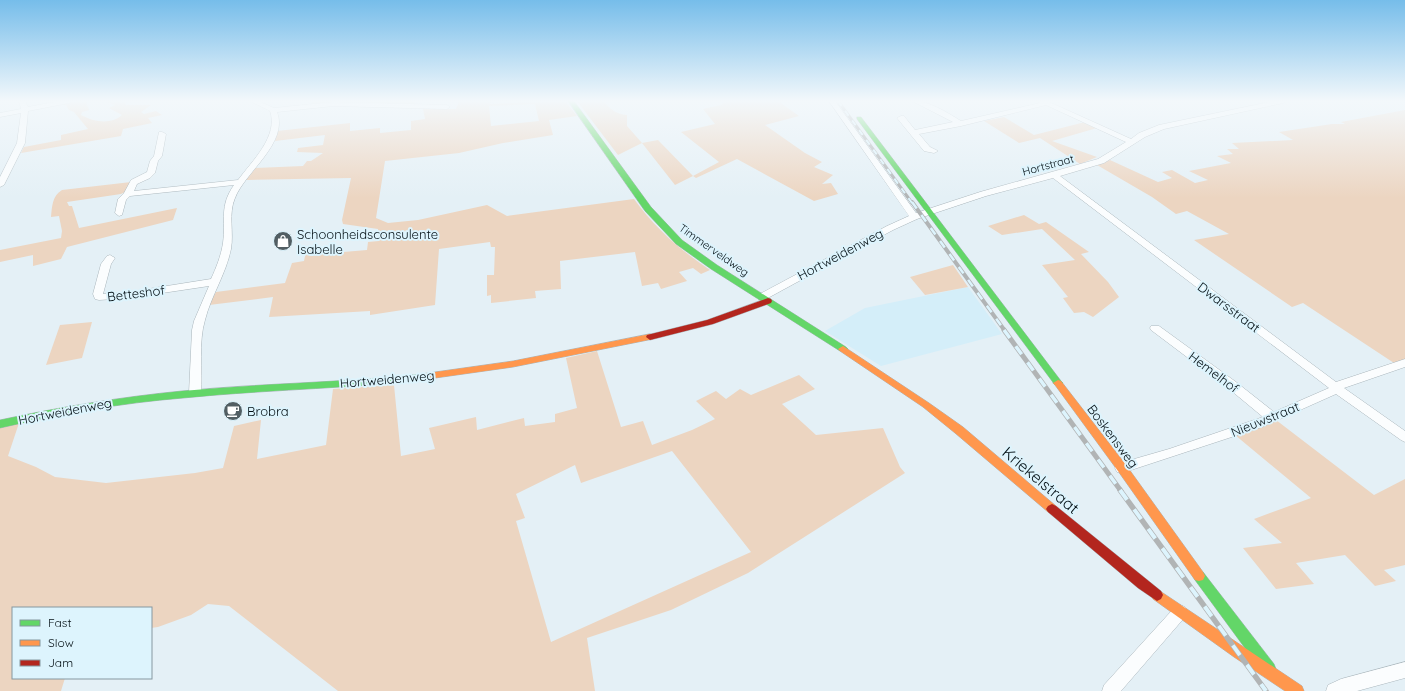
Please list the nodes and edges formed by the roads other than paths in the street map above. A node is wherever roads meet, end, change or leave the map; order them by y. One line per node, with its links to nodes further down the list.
1 (21, 133): 15 (street)
2 (273, 133): 14 (street)
3 (594, 133): 21 (street, Timmerveldweg)
4 (859, 133): 18 (street)
5 (870, 133): 18 (street)
6 (914, 133): 11 (street)
7 (1113, 133): 10 (street)
8 (1147, 133): 10 (street, Hortstraat)
9 (162, 134): 16 (street)
10 (1132, 142): 13 (street, Hortstraat)
11 (934, 151)
12 (893, 159): 18 (street)
13 (1054, 175): 18 (street, Hortstraat); 24 (street, Dwarsstraat)
14 (240, 182): 16 (street); 20 (street)
15 (0, 185)
16 (128, 194): 17 (street)
17 (119, 213)
18 (925, 213): 21 (street, Hortweidenweg); 29 (street, Boskensweg)
19 (110, 258): 20 (street, Betteshof)
20 (214, 282): 25 (street)
21 (765, 299): 25 (street, Hortweidenweg); 30 (street, Kriekelstraat)
22 (1155, 328): 26 (street, Hemelhof)
23 (1405, 363): 24 (street, Nieuwstraat)
24 (1335, 387): 26 (street, Nieuwstraat); 28 (street, Dwarsstraat)
25 (195, 393): 27 (street, Hortweidenweg)
26 (1273, 418): 29 (street, Nieuwstraat)
27 (0, 424)
28 (1405, 437)
29 (1122, 468): 32 (street, Boskensweg)
30 (1180, 612): 32 (street, Kriekelstraat); 33 (street)
31 (1405, 670): 35 (street)
32 (1276, 677): 34 (street, Kriekelstraat)
33 (1110, 691)
34 (1297, 691)
35 (1334, 691)

